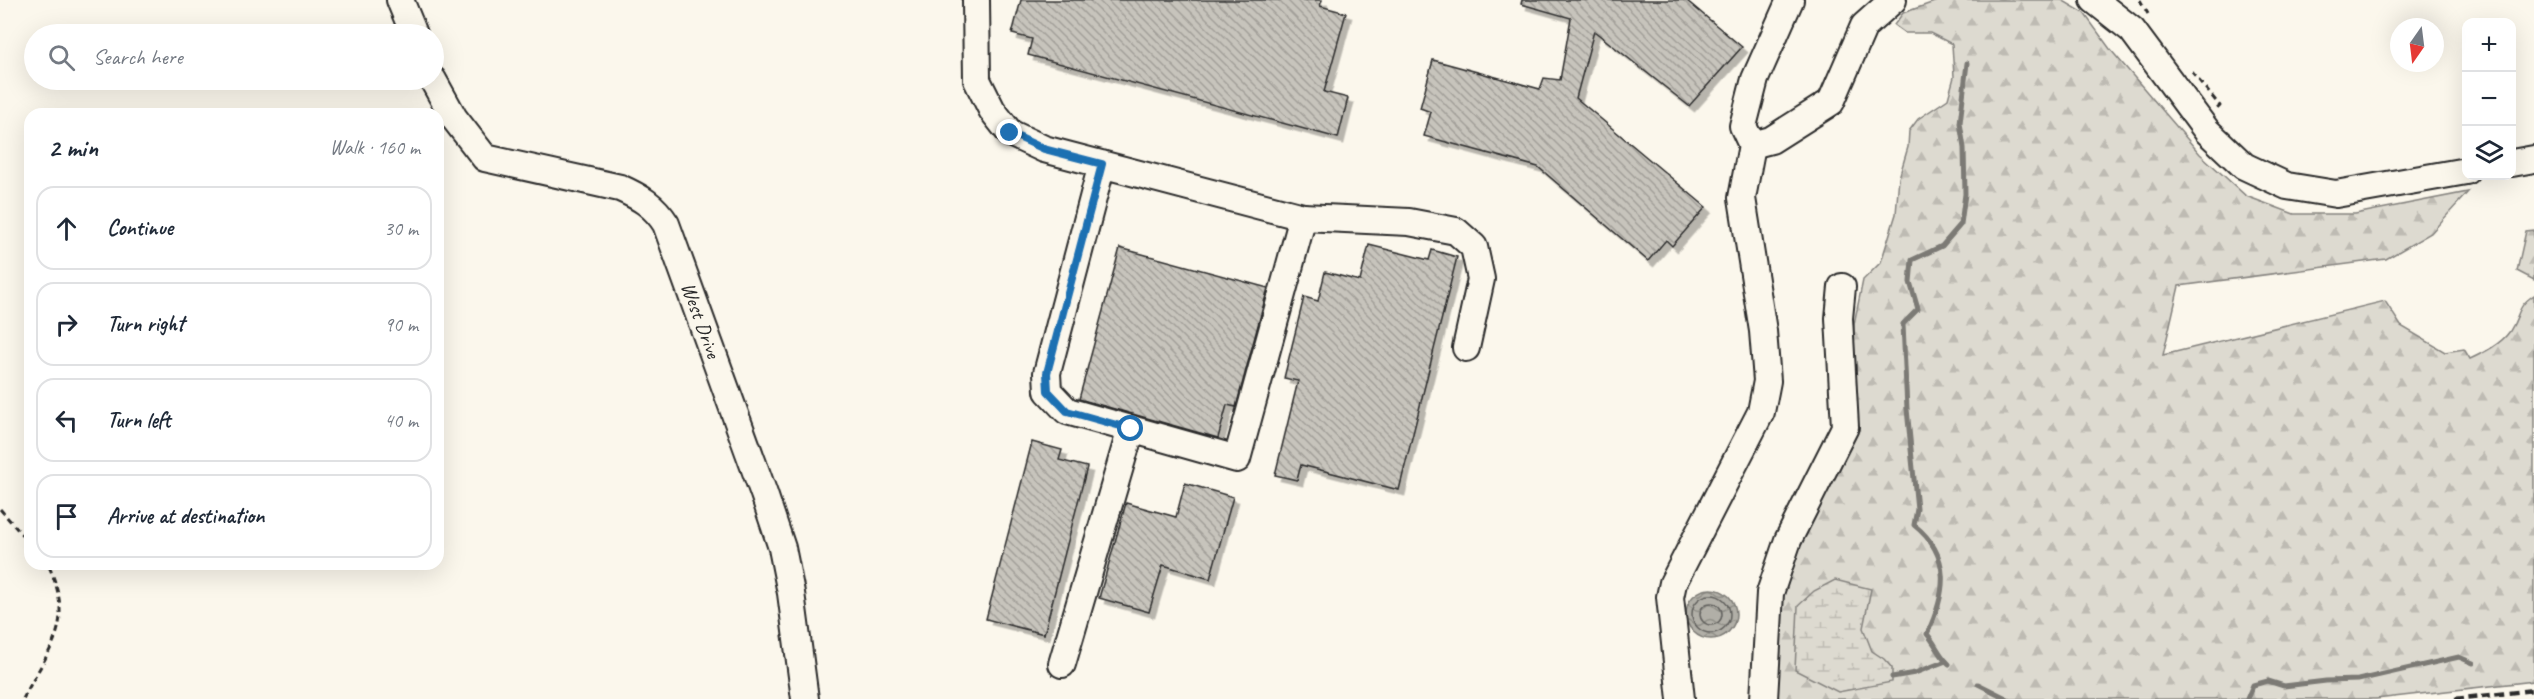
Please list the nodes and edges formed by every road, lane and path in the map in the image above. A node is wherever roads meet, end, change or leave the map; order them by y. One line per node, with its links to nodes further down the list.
1 (400, 0): 6 (street)
2 (976, 0): 11 (street)
3 (1790, 0): 8 (street)
4 (1893, 0): 8 (street)
5 (2094, 0): 12 (street)
6 (410, 24)
7 (439, 90): 22 (street, West Drive)
8 (1752, 145): 23 (street)
9 (2534, 159): 10 (street)
10 (2516, 162)
11 (1102, 164): 13 (street); 16 (street)
12 (2462, 172)
13 (1303, 217): 15 (street); 16 (street)
14 (1842, 287): 24 (street)
15 (1466, 348)
16 (1131, 429): 20 (street)
17 (0, 509): 18 (path)
18 (24, 536)
19 (51, 570): 21 (path)
20 (1062, 664)
21 (23, 699)
22 (805, 699)
23 (1681, 699)
24 (1764, 699)

